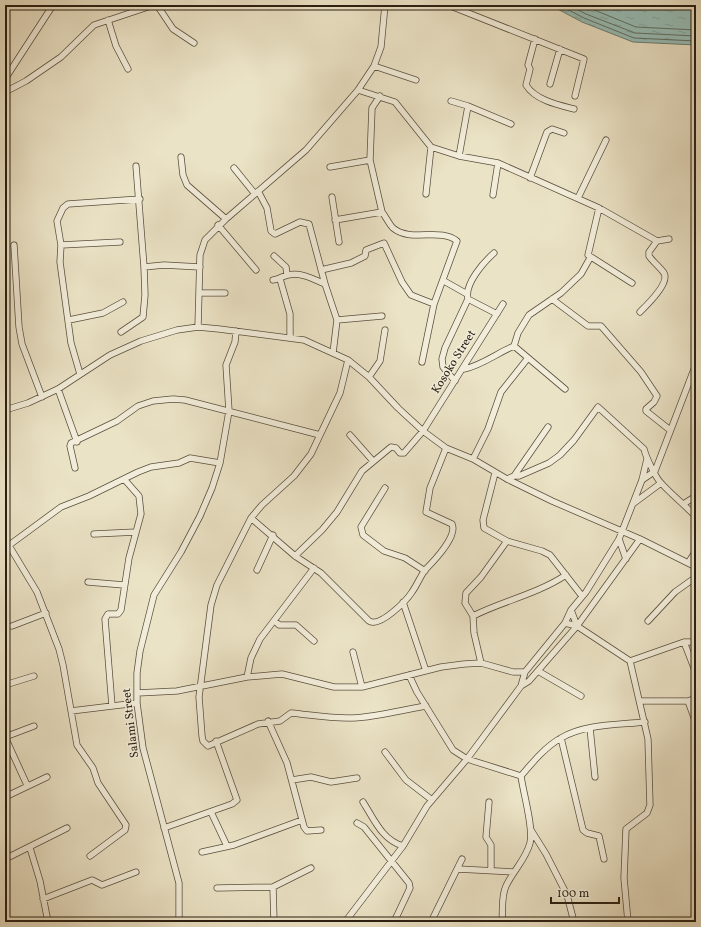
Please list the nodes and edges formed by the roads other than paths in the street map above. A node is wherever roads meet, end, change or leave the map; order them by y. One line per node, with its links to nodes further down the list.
1 (53, 5): 11 (street)
2 (156, 5): 5 (street); 7 (street)
3 (385, 5): 9 (street)
4 (448, 5): 6 (street)
5 (108, 20): 10 (street); 15 (street)
6 (536, 39): 8 (street); 20 (street)
7 (194, 43)
8 (560, 49): 13 (street); 17 (street)
9 (374, 66): 12 (street); 14 (street)
10 (128, 69)
11 (5, 78)
12 (416, 80)
13 (550, 84)
14 (358, 90): 16 (street); 33 (street)
15 (5, 92)
16 (380, 96): 24 (street); 27 (street)
17 (575, 96)
18 (451, 101): 19 (street)
19 (468, 106): 21 (street); 25 (street)
20 (574, 109)
21 (511, 124)
22 (564, 133): 32 (street)
23 (606, 140): 37 (street)
24 (431, 147): 25 (street); 34 (street)
25 (459, 156): 28 (street)
26 (182, 157): 41 (street)
27 (370, 160): 30 (street); 40 (street)
28 (498, 163): 32 (street); 35 (street)
29 (136, 166): 38 (street)
30 (330, 167)
31 (234, 168): 33 (street)
32 (530, 178): 37 (street)
33 (257, 193): 41 (street); 56 (street)
34 (426, 194)
35 (493, 195)
36 (332, 197): 42 (street)
37 (578, 198): 39 (street)
38 (140, 199): 49 (street); 53 (street)
39 (599, 208): 45 (street); 52 (street)
40 (382, 212): 42 (street); 60 (street)
41 (226, 219): 43 (street)
42 (335, 220): 47 (street)
43 (218, 225): 54 (street); 55 (street)
44 (669, 240): 45 (street)
45 (657, 241): 70 (street)
46 (120, 242): 49 (street)
47 (339, 242)
48 (14, 245): 92 (street)
49 (61, 245): 73 (street)
50 (494, 253): 65 (street)
51 (274, 256): 57 (street)
52 (590, 258): 61 (street); 66 (street)
53 (144, 267): 54 (street); 78 (street)
54 (200, 267): 64 (street)
55 (256, 270)
56 (321, 270): 62 (street); 68 (street)
57 (287, 275): 58 (street); 62 (street)
58 (280, 279): 59 (street); 79 (street)
59 (273, 280)
60 (444, 281): 65 (street); 68 (street)
61 (632, 283)
62 (325, 284): 74 (street)
63 (226, 292): 64 (street)
64 (200, 293): 75 (street)
65 (468, 297): 71 (street); 89 (street)
66 (552, 299): 80 (street); 96 (street)
67 (123, 302): 73 (street)
68 (434, 304): 84 (street)
69 (503, 304): 71 (street, Kosoko Street)
70 (640, 312)
71 (497, 314): 86 (street, Kosoko Street)
72 (382, 316): 74 (street)
73 (69, 320): 87 (street)
74 (337, 320): 81 (street)
75 (198, 327): 77 (street); 87 (street)
76 (384, 330): 88 (street)
77 (236, 331): 79 (street); 94 (street)
78 (121, 332)
79 (290, 337): 81 (street)
80 (514, 346): 82 (street); 86 (street)
81 (333, 353): 83 (street)
82 (528, 358): 91 (street); 102 (street)
83 (348, 360): 88 (street); 98 (street)
84 (422, 362)
85 (696, 364): 96 (street)
86 (464, 369): 89 (street, Kosoko Street)
87 (80, 374): 90 (street)
88 (369, 377): 97 (street)
89 (455, 381): 97 (street, Kosoko Street)
90 (58, 389): 92 (street); 100 (street)
91 (565, 389)
92 (42, 397): 93 (street)
93 (5, 410)
94 (229, 411): 98 (street); 100 (street); 105 (street, Salami Street)
95 (548, 427): 109 (street)
96 (670, 430): 107 (street)
97 (424, 431): 101 (street); 104 (street, Kosoko Street)
98 (320, 435): 119 (street)
99 (350, 435): 104 (street)
100 (77, 442): 106 (street)
101 (446, 448): 102 (street); 136 (street)
102 (473, 459): 108 (street)
103 (646, 459): 107 (street); 109 (street); 112 (street)
104 (373, 461): 130 (street)
105 (220, 463): 110 (street); 168 (street, Salami Street)
106 (75, 468)
107 (655, 471): 112 (street); 113 (street)
108 (495, 473): 111 (street); 127 (street)
109 (514, 476): 111 (street)
110 (124, 479): 121 (street); 128 (street)
111 (507, 479): 120 (street)
112 (642, 480): 116 (street)
113 (661, 483): 116 (street); 117 (street)
114 (385, 488): 136 (street)
115 (696, 496): 117 (street)
116 (634, 503): 120 (street)
117 (685, 503): 118 (street)
118 (696, 517)
119 (251, 518): 123 (street); 165 (street)
120 (621, 530): 124 (street); 126 (street)
121 (136, 532): 122 (street); 140 (street)
122 (94, 534)
123 (273, 535): 130 (street); 135 (street)
124 (640, 538): 131 (street); 132 (street)
125 (5, 539): 128 (street)
126 (619, 539): 131 (street); 141 (street)
127 (507, 541): 137 (street); 145 (street)
128 (8, 546): 144 (street)
129 (696, 551): 132 (street)
130 (295, 556): 134 (street)
131 (626, 559): 150 (street)
132 (688, 563): 133 (street)
133 (696, 567)
134 (314, 568): 142 (street); 146 (street)
135 (257, 570)
136 (425, 571): 142 (street)
137 (566, 575): 141 (street); 145 (street)
138 (696, 577): 147 (street)
139 (88, 582): 140 (street)
140 (124, 585): 174 (street)
141 (582, 596): 143 (street)
142 (404, 602): 157 (street)
143 (571, 610): 148 (street); 150 (street)
144 (46, 613): 149 (street); 176 (street)
145 (473, 616): 156 (street)
146 (275, 621): 151 (street); 163 (street)
147 (648, 621)
148 (565, 623): 150 (street); 159 (street)
149 (12, 626)
150 (577, 626): 155 (street); 158 (street)
151 (314, 641)
152 (684, 642): 153 (street); 155 (street); 160 (street)
153 (696, 642)
154 (353, 652): 167 (street)
155 (630, 661): 171 (street)
156 (481, 664): 157 (street); 159 (street)
157 (426, 671): 161 (street)
158 (538, 671): 166 (street); 169 (street)
159 (525, 672): 166 (street)
160 (696, 673)
161 (409, 675): 167 (street); 175 (street)
162 (34, 676): 164 (street)
163 (247, 677): 165 (street); 167 (street)
164 (5, 685)
165 (201, 685): 168 (street); 184 (street)
166 (521, 686): 186 (street)
167 (362, 687)
168 (137, 693): 173 (street, Salami Street)
169 (582, 696)
170 (696, 698): 172 (street)
171 (640, 701): 172 (street); 178 (street)
172 (688, 701): 179 (street)
173 (137, 703): 174 (street); 201 (street, Salami Street)
174 (112, 706): 176 (street)
175 (426, 706): 177 (street); 186 (street)
176 (71, 711): 208 (street)
177 (268, 721): 184 (street); 191 (street)
178 (645, 722): 181 (street); 229 (street)
179 (696, 723)
180 (34, 726): 182 (street)
181 (590, 728): 183 (street); 189 (street)
182 (5, 737): 192 (street)
183 (561, 738): 187 (street); 211 (street)
184 (216, 741): 197 (street)
185 (385, 752): 194 (street)
186 (467, 759): 187 (street); 194 (street)
187 (521, 776): 203 (street)
188 (47, 777): 192 (street)
189 (595, 777)
190 (357, 778): 191 (street)
191 (292, 780): 198 (street)
192 (27, 785): 193 (street)
193 (5, 796)
194 (432, 800): 205 (street)
195 (363, 802): 205 (street)
196 (489, 802): 215 (street)
197 (211, 812): 201 (street); 204 (street)
198 (302, 820): 202 (street); 204 (street)
199 (358, 823): 212 (street)
200 (67, 828): 206 (street)
201 (164, 828): 222 (street, Salami Street)
202 (321, 830)
203 (531, 830): 217 (street); 228 (street)
204 (226, 846): 207 (street)
205 (402, 846): 212 (street)
206 (30, 848): 210 (street); 220 (street)
207 (202, 852)
208 (90, 856)
209 (462, 858): 214 (street)
210 (5, 859)
211 (604, 859)
212 (390, 861): 224 (street); 225 (street)
213 (311, 868): 218 (street)
214 (458, 870): 215 (street); 226 (street)
215 (491, 870): 217 (street)
216 (136, 872): 220 (street)
217 (514, 872): 227 (street)
218 (274, 887): 219 (street); 223 (street)
219 (217, 888)
220 (43, 899): 221 (street)
221 (48, 922)
222 (179, 922)
223 (274, 922)
224 (346, 922)
225 (394, 922)
226 (430, 922)
227 (502, 922)
228 (574, 922)
229 (628, 922)

